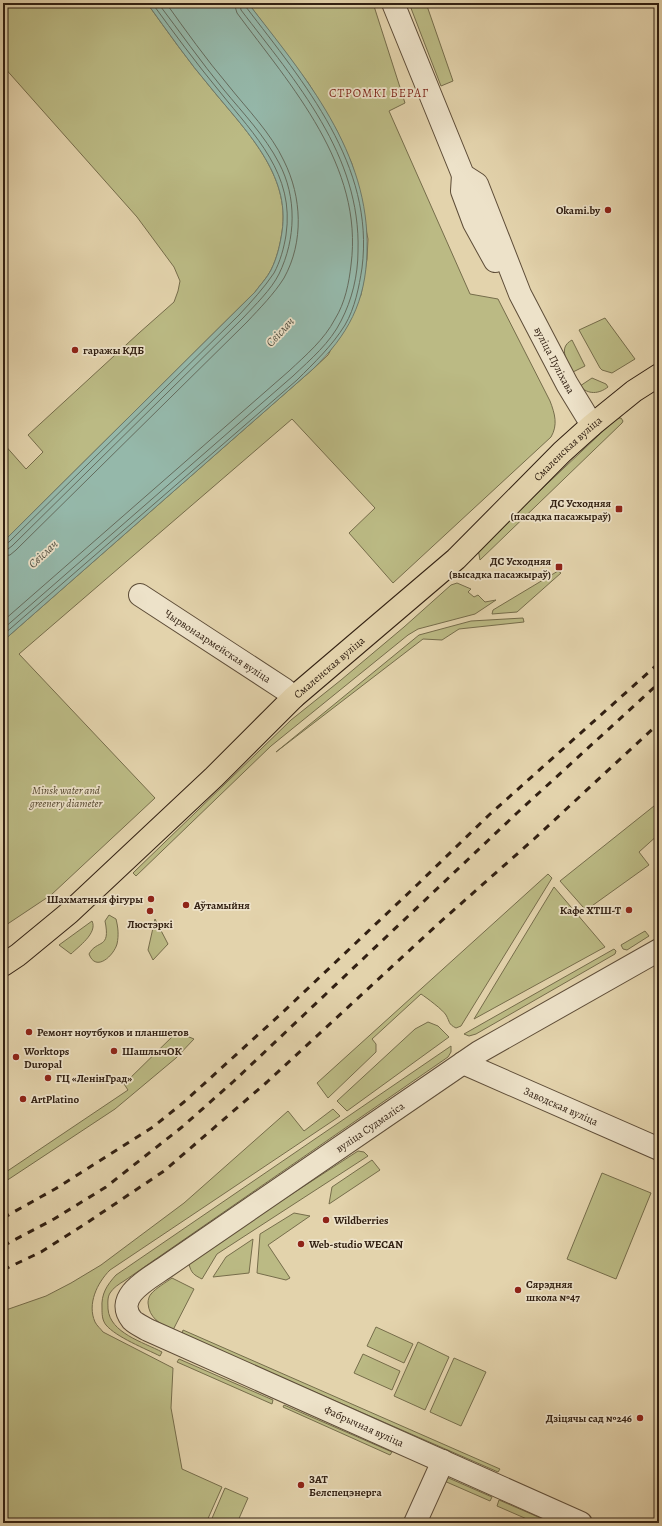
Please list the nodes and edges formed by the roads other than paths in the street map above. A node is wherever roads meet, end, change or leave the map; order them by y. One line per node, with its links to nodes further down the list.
1 (393, 3): 3 (street, вуліца Пуліхава)
2 (659, 375): 3 (main road, Смаленская вуліца)
3 (592, 424): 5 (main road, Смаленская вуліца)
4 (140, 596): 5 (street, Чырвонаармейская вуліца)
5 (294, 697): 7 (main road, Смаленская вуліца)
6 (659, 950): 8 (street, вуліца Судмаліса)
7 (3, 965)
8 (463, 1063): 9 (street, Заводская вуліца); 10 (street, вуліца Судмаліса)
9 (659, 1149)
10 (148, 1330): 11 (street, Фабрычная вуліца)
11 (443, 1462): 12 (street); 13 (street, Фабрычная вуліца)
12 (415, 1523)
13 (581, 1523)

